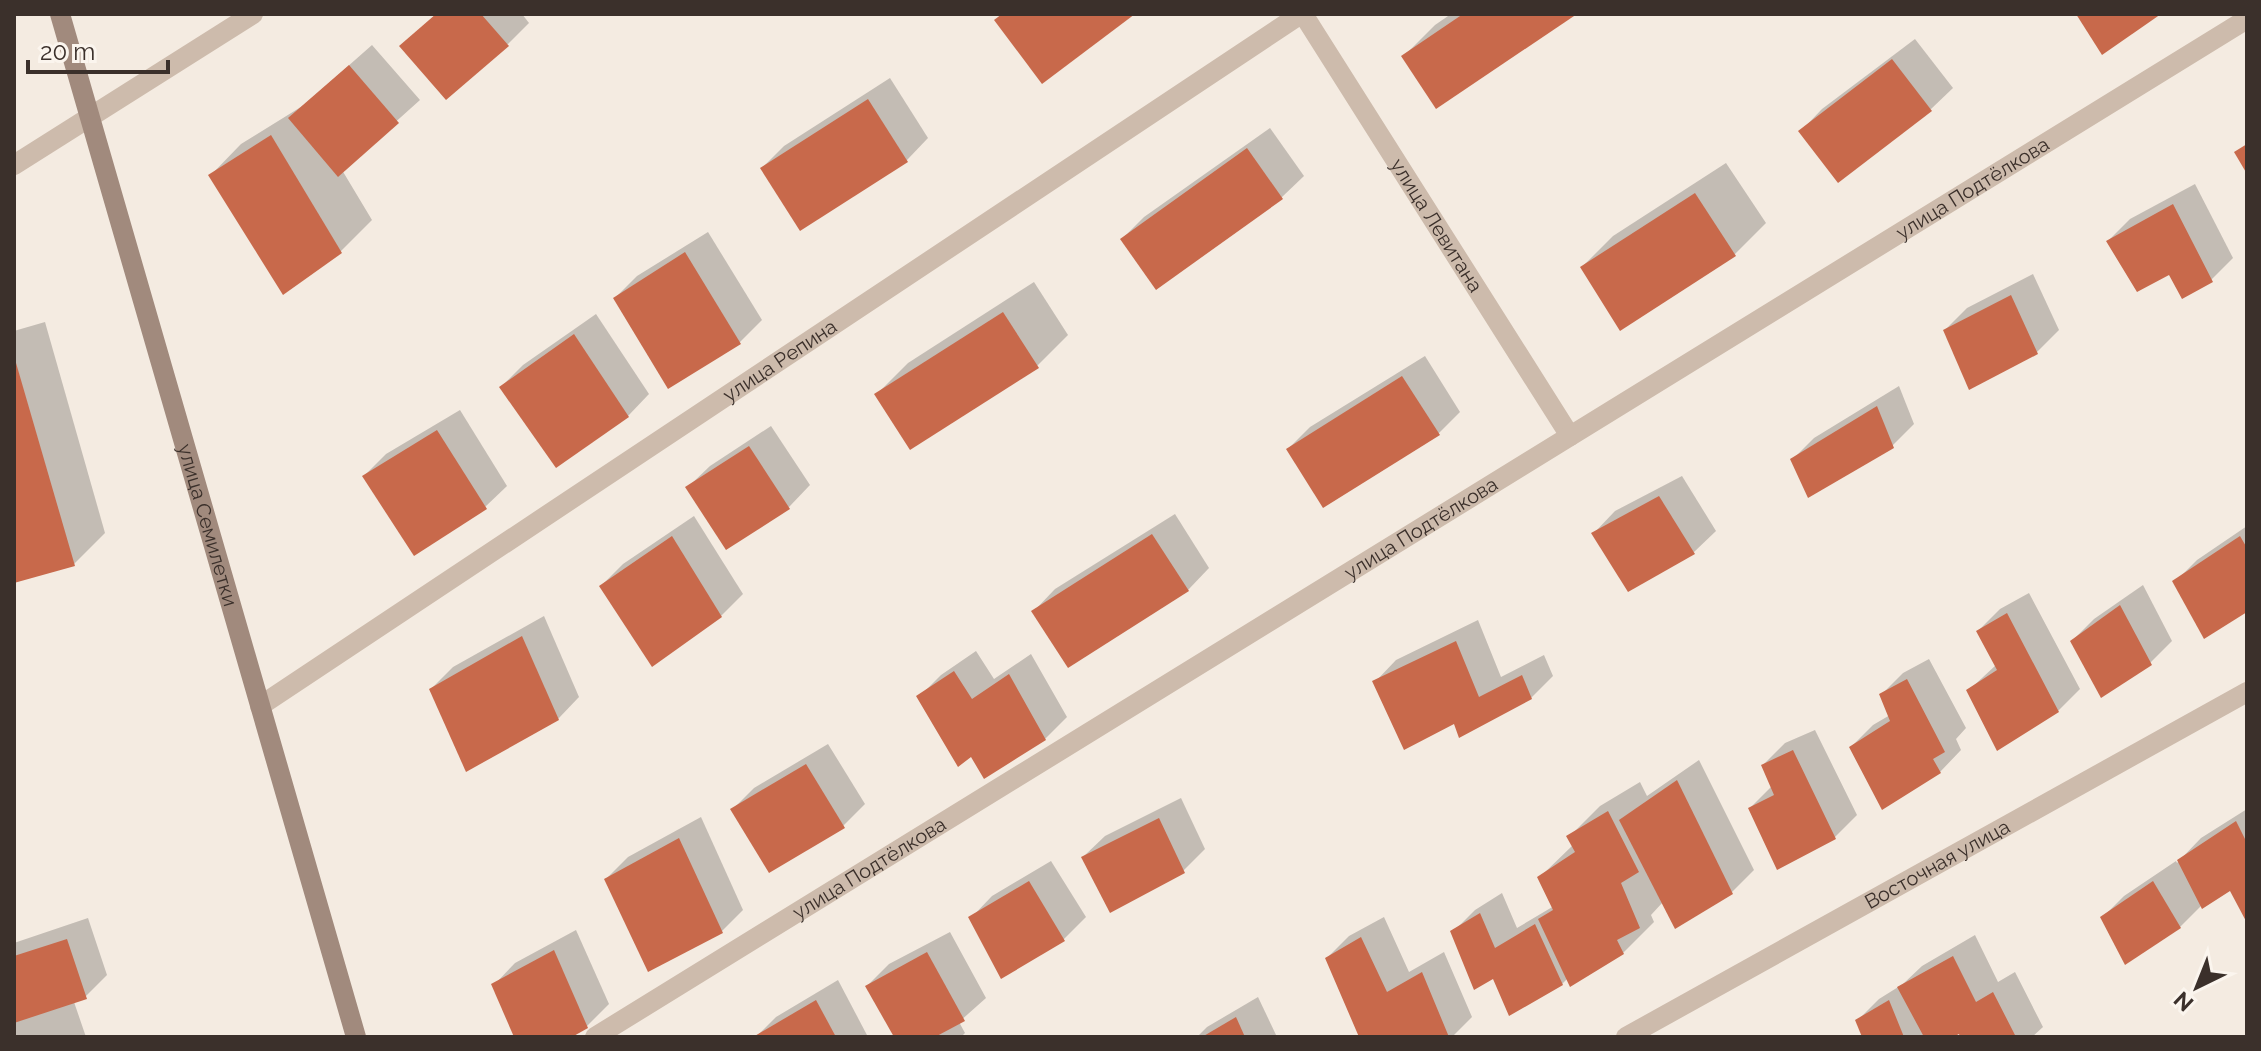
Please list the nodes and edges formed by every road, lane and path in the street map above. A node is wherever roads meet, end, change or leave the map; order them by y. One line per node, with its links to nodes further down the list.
1 (60, 14): 5 (street, улица Семилетки)
2 (253, 14): 5 (street)
3 (1302, 14): 7 (street, улица Левитана); 9 (street, улица Репина)
4 (2247, 19): 7 (street, улица Подтёлкова)
5 (90, 118): 6 (street); 9 (street, улица Семилетки)
6 (14, 165)
7 (1570, 436): 11 (street, улица Подтёлкова)
8 (2247, 692): 12 (street, Восточная улица)
9 (260, 706): 10 (street, улица Семилетки)
10 (356, 1037)
11 (595, 1037)
12 (1626, 1037)

